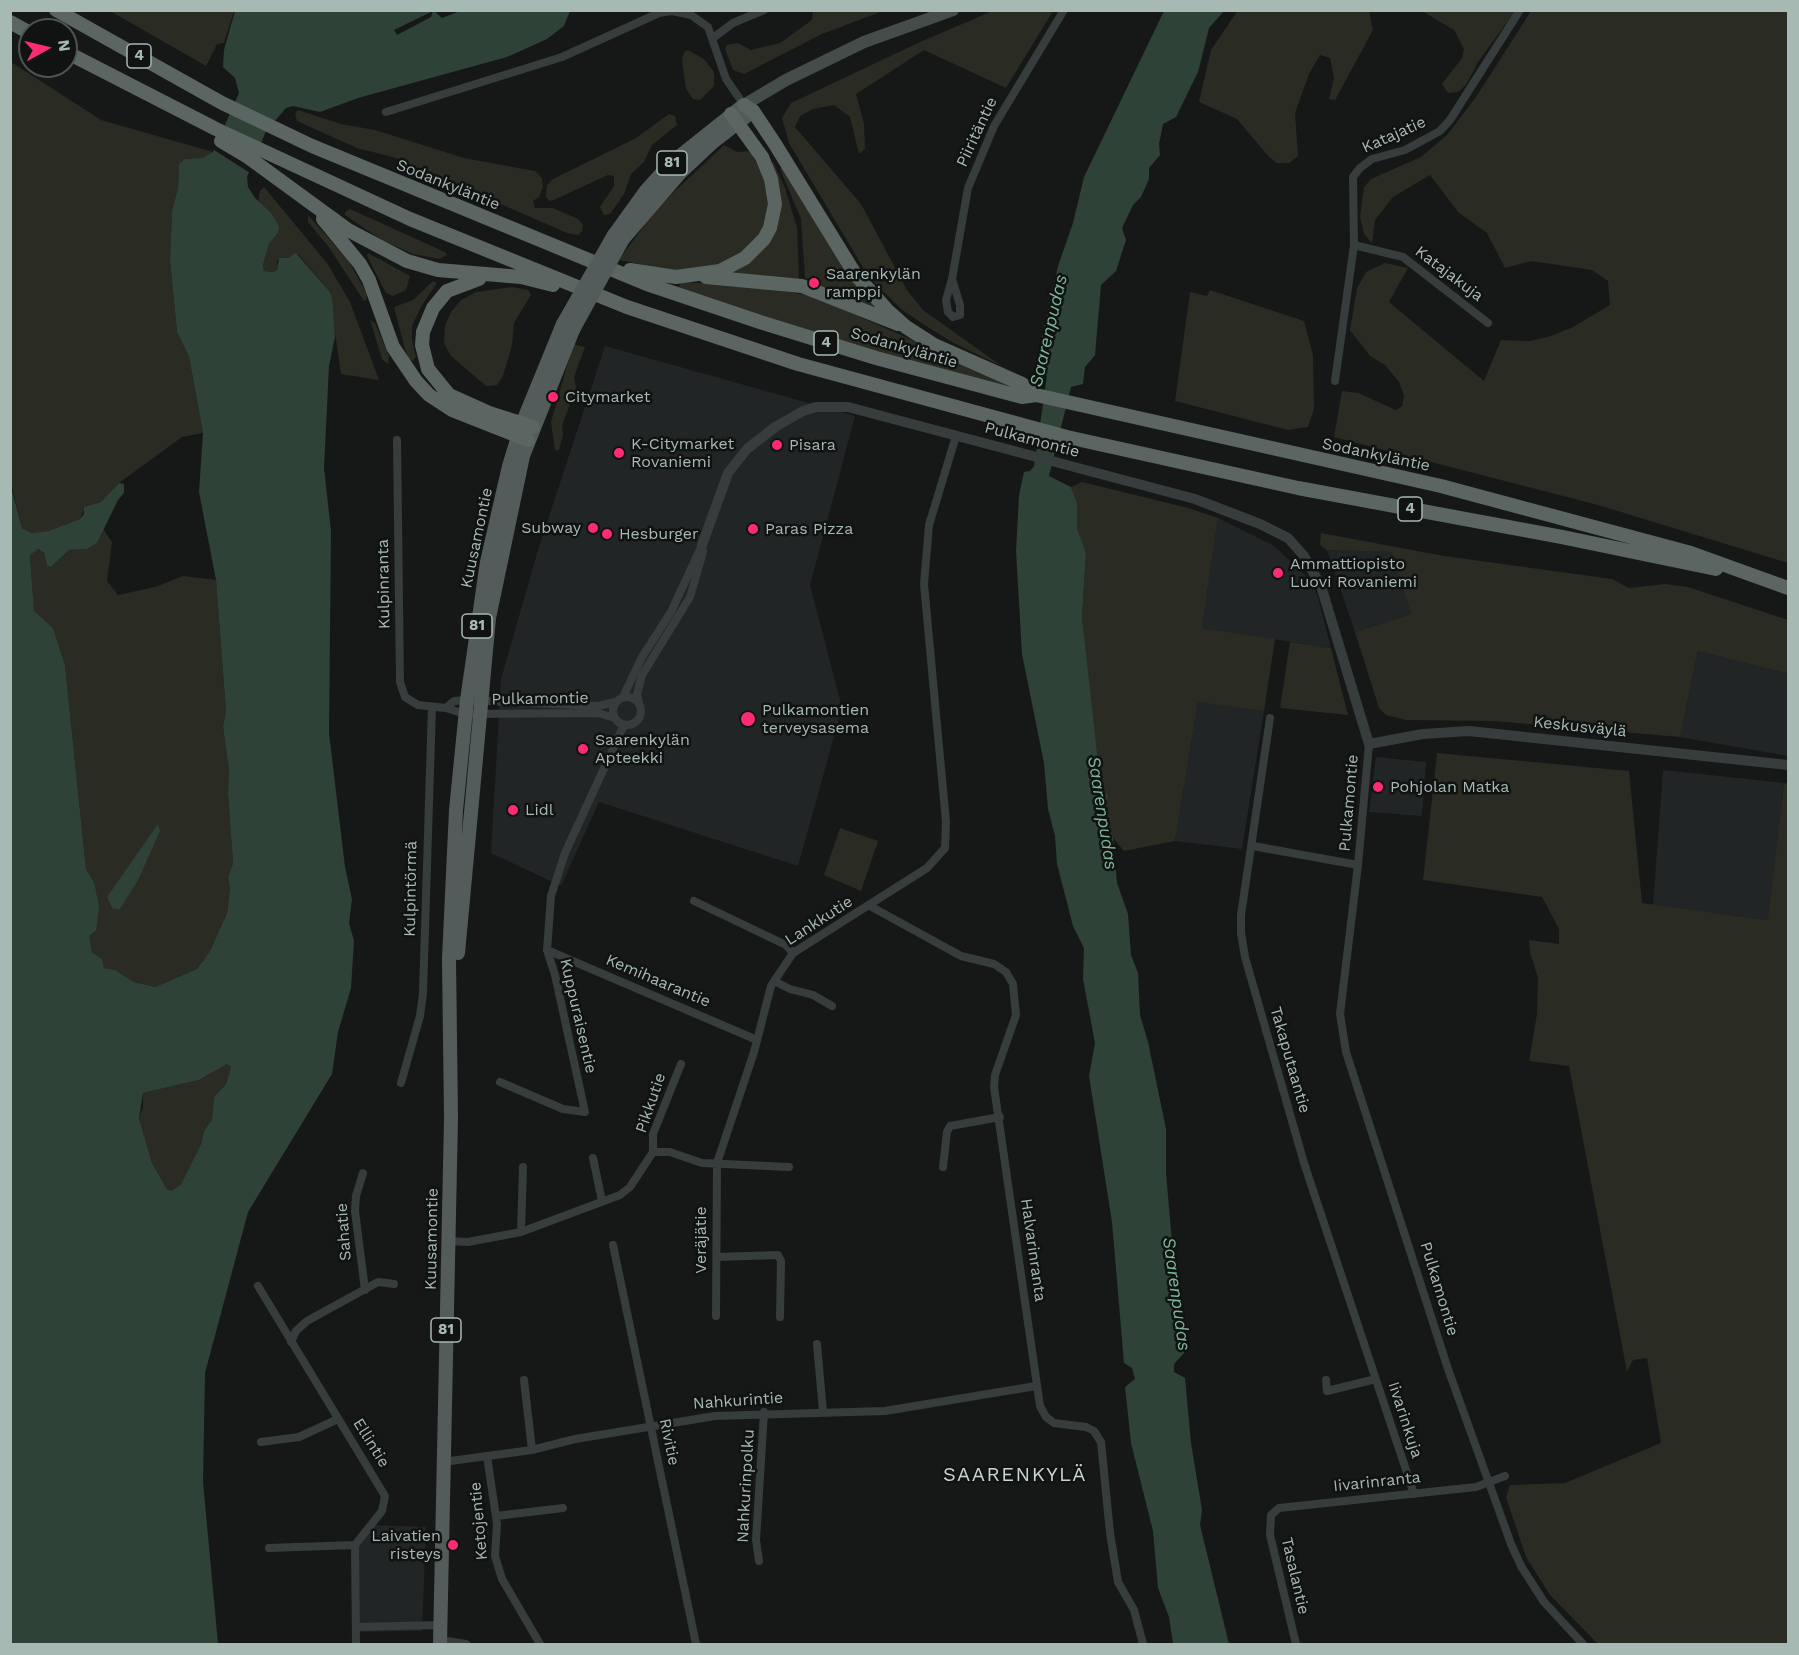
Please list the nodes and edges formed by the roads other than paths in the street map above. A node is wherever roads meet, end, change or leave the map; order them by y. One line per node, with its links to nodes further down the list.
1 (56, 10): 14 (highway, Sodankyläntie / 4)
2 (764, 10): 6 (street)
3 (953, 10): 8 (main road)
4 (1064, 10): 17 (street, Piiritäntie)
5 (1520, 10): 13 (street, Katajatie)
6 (713, 38): 8 (street); 9 (street)
7 (78, 58): 11 (highway, 4)
8 (748, 108): 10 (main road, 81); 20 (highway)
9 (386, 112)
10 (734, 118): 16 (highway); 23 (main road, Kuusamontie / 81, bridge)
11 (214, 132): 12 (highway); 18 (highway, Sodankyläntie / 4)
12 (308, 202): 15 (highway); 23 (highway)
13 (1354, 245): 19 (street, Katajakuja); 21 (street, Katajatie)
14 (621, 272): 16 (highway); 22 (highway, Sodankyläntie / 4)
15 (492, 276): 18 (highway); 23 (highway)
16 (694, 276): 20 (highway)
17 (952, 279)
18 (567, 282): 27 (highway, Sodankyläntie / 4)
19 (1488, 323)
20 (906, 327): 22 (highway)
21 (1335, 381)
22 (1035, 395): 27 (highway, Sodankyläntie / 4)
23 (525, 432): 32 (main road, Kuusamontie / 81)
24 (956, 436): 26 (street, Pulkamontie); 37 (street, Pulkamontie); 42 (street, Lankkutie)
25 (396, 440): 31 (street, Kulpinranta)
26 (702, 545): 29 (street, Pulkamontie); 30 (street, Pulkamontie)
27 (1753, 576): 28 (highway, Sodankyläntie / 4)
28 (1788, 588)
29 (619, 699): 30 (street); 32 (street, Pulkamontie); 34 (street)
30 (639, 703): 36 (street)
31 (432, 707): 33 (street); 50 (street, Kulpintörmä)
32 (473, 707): 33 (street); 33 (street); 34 (street, Pulkamontie); 61 (main road, Kuusamontie / 81)
33 (446, 708)
34 (615, 718): 36 (street)
35 (1270, 718): 39 (street, Takaputaantie)
36 (624, 724): 43 (street, Kuppuraisentie)
37 (1369, 744): 38 (street, Keskusväylä); 40 (street, Pulkamontie)
38 (1788, 765)
39 (1252, 846): 40 (street); 71 (street, Takaputaantie)
40 (1358, 865): 84 (street, Pulkamontie)
41 (694, 901): 44 (street)
42 (870, 906): 44 (street, Lankkutie); 51 (street, Halvarinranta)
43 (547, 950): 47 (street, Kemihaarantie); 49 (street, Kuppuraisentie)
44 (794, 953): 45 (street, Lankkutie)
45 (774, 981): 46 (street); 47 (street, Lankkutie)
46 (832, 1006)
47 (756, 1040): 54 (street, Lankkutie)
48 (681, 1064): 52 (street, Pikkutie)
49 (500, 1082)
50 (401, 1083)
51 (1000, 1117): 57 (street); 74 (street, Halvarinranta)
52 (653, 1152): 54 (street); 59 (street)
53 (593, 1158): 59 (street)
54 (717, 1163): 56 (street); 63 (street, Veräjätie)
55 (523, 1167): 60 (street)
56 (789, 1167)
57 (943, 1167)
58 (363, 1173): 66 (street, Sahatie)
59 (602, 1201): 60 (street)
60 (521, 1232): 61 (street)
61 (448, 1241): 82 (main road, Kuusamontie / 81)
62 (613, 1245): 78 (street, Rivitie)
63 (717, 1257): 67 (street, Veräjätie); 68 (street)
64 (394, 1284): 66 (street)
65 (258, 1286): 69 (street, Ellintie)
66 (365, 1290): 69 (street)
67 (716, 1316)
68 (780, 1317)
69 (291, 1342): 77 (street, Ellintie)
70 (817, 1344): 76 (street)
71 (1376, 1379): 73 (street, Iivarinkuja); 85 (street, Iivarinkuja)
72 (524, 1380): 80 (street)
73 (1326, 1380)
74 (1036, 1386): 76 (street, Nahkurintie); 98 (street, Halvarinranta)
75 (764, 1412): 76 (street, Nahkurintie); 78 (street, Nahkurintie); 91 (street, Nahkurinpolku)
76 (823, 1412)
77 (338, 1419): 79 (street); 89 (street, Ellintie)
78 (651, 1426): 80 (street, Nahkurintie); 97 (street, Rivitie)
79 (261, 1442)
80 (532, 1450): 81 (street, Nahkurintie)
81 (487, 1456): 82 (street, Nahkurintie); 88 (street, Ketojentie)
82 (443, 1462): 93 (main road, Kuusamontie / 81)
83 (1505, 1476): 84 (street, Iivarinranta)
84 (1488, 1483): 85 (street, Iivarinranta); 100 (street, Pulkamontie)
85 (1414, 1494): 87 (street, Iivarinranta)
86 (563, 1508): 88 (street)
87 (1271, 1515): 99 (street, Tasalantie)
88 (496, 1516): 96 (street, Ketojentie)
89 (355, 1545): 90 (street); 92 (street)
90 (269, 1548)
91 (759, 1561)
92 (356, 1627): 93 (street); 94 (street)
93 (440, 1636): 95 (street)
94 (356, 1644)
95 (466, 1644)
96 (540, 1644)
97 (696, 1644)
98 (1143, 1644)
99 (1296, 1644)
100 (1583, 1644)

